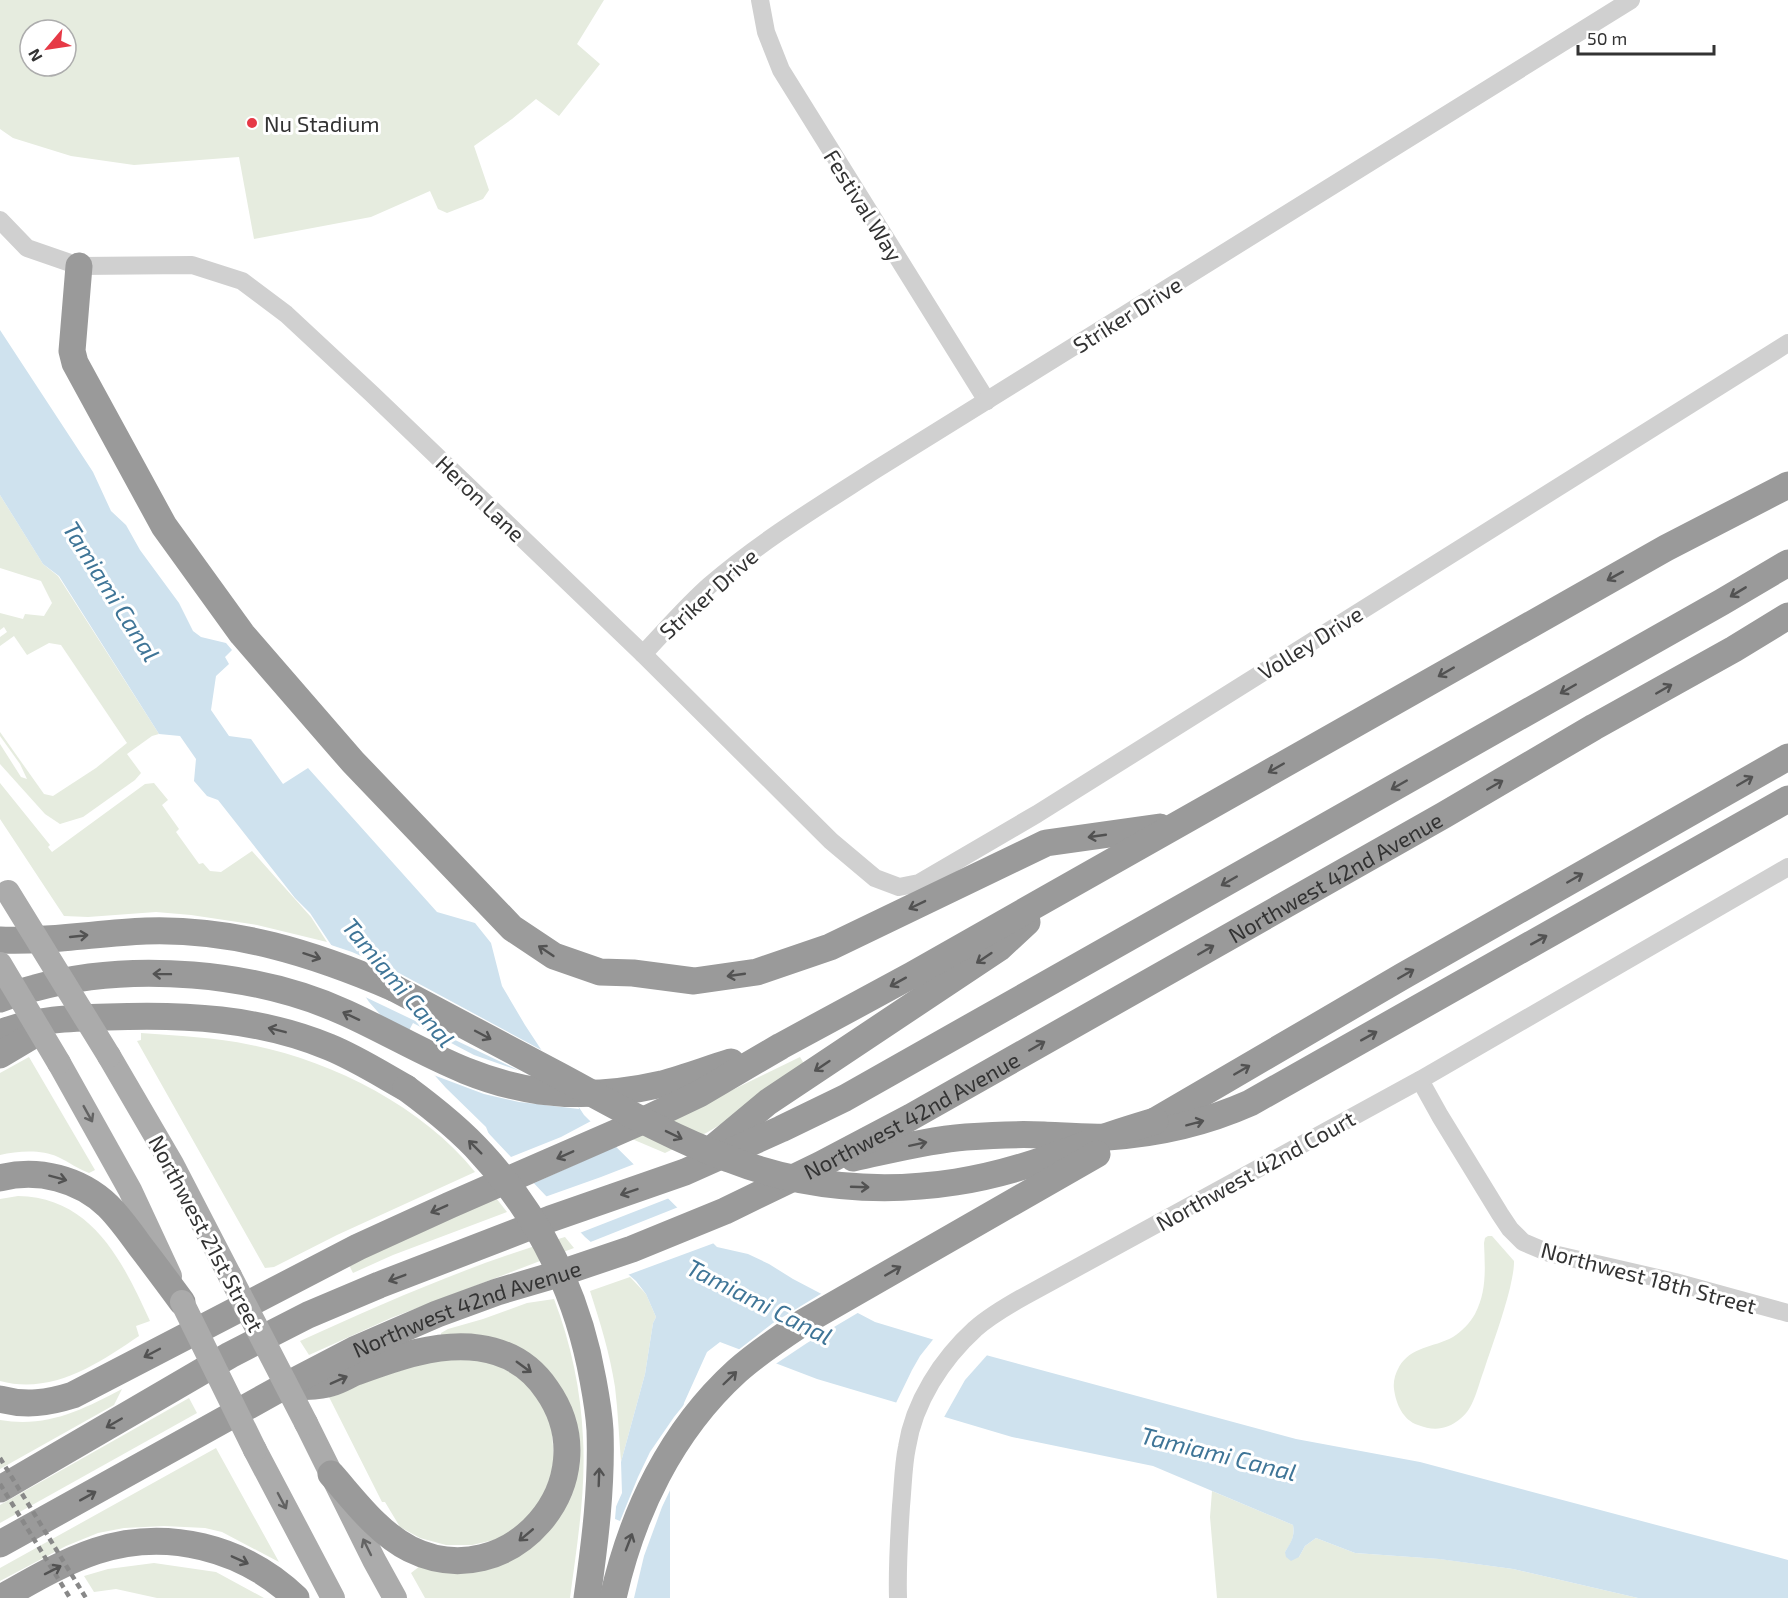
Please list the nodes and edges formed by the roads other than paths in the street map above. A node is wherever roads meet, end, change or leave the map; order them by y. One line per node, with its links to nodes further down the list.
1 (760, 0): 6 (street, Festival Way)
2 (1630, 0): 6 (street, Striker Drive)
3 (0, 220): 4 (street, Heron Lane)
4 (79, 266): 12 (street, Heron Lane); 15 (highway, one-way to 4)
5 (1788, 343): 16 (street, Volley Drive)
6 (987, 401): 12 (street, Striker Drive)
7 (1788, 471): 9 (highway)
8 (1788, 485): 9 (highway)
9 (1666, 548): 15 (highway, one-way to 15)
10 (1788, 563): 30 (highway, Northwest 42nd Avenue, one-way to 30)
11 (1788, 616): 29 (highway, Northwest 42nd Avenue, one-way to 11)
12 (643, 654): 16 (street, Heron Lane)
13 (1788, 757): 28 (highway, one-way to 13)
14 (1788, 799): 29 (highway, one-way to 14)
15 (1176, 825): 19 (highway)
16 (831, 841)
17 (1788, 867): 27 (street, Northwest 42nd Court)
18 (4, 886): 36 (main road, Northwest 21st Street, bridge)
19 (1059, 891): 25 (highway, one-way to 25); 30 (highway, one-way to 30)
20 (0, 940): 28 (highway, one-way to 28, bridge)
21 (0, 964): 32 (main road, one-way to 32, bridge)
22 (0, 999): 25 (highway, one-way to 22)
23 (58, 1019): 24 (highway); 26 (highway); 44 (highway, one-way to 23, bridge)
24 (0, 1033)
25 (781, 1046): 35 (highway, one-way to 35)
26 (0, 1055)
27 (1420, 1080): 33 (street, Northwest 18th Street); 39 (street, Northwest 42nd Court)
28 (1155, 1121): 45 (highway, one-way to 28, bridge)
29 (820, 1165): 34 (highway, Northwest 42nd Avenue)
30 (685, 1172): 37 (highway, Northwest 42nd Avenue, one-way to 37)
31 (0, 1178): 32 (highway, one-way to 32)
32 (182, 1302): 42 (main road, one-way to 42, bridge)
33 (1788, 1313)
34 (281, 1388): 36 (highway, one-way to 36); 38 (highway, Northwest 42nd Avenue, one-way to 34)
35 (0, 1399)
36 (331, 1474): 43 (main road, Northwest 21st Street, one-way to 36)
37 (0, 1489)
38 (0, 1544)
39 (896, 1593)
40 (1, 1598): 41 (highway, one-way to 41)
41 (296, 1598)
42 (333, 1598)
43 (395, 1598)
44 (587, 1598)
45 (613, 1598)

